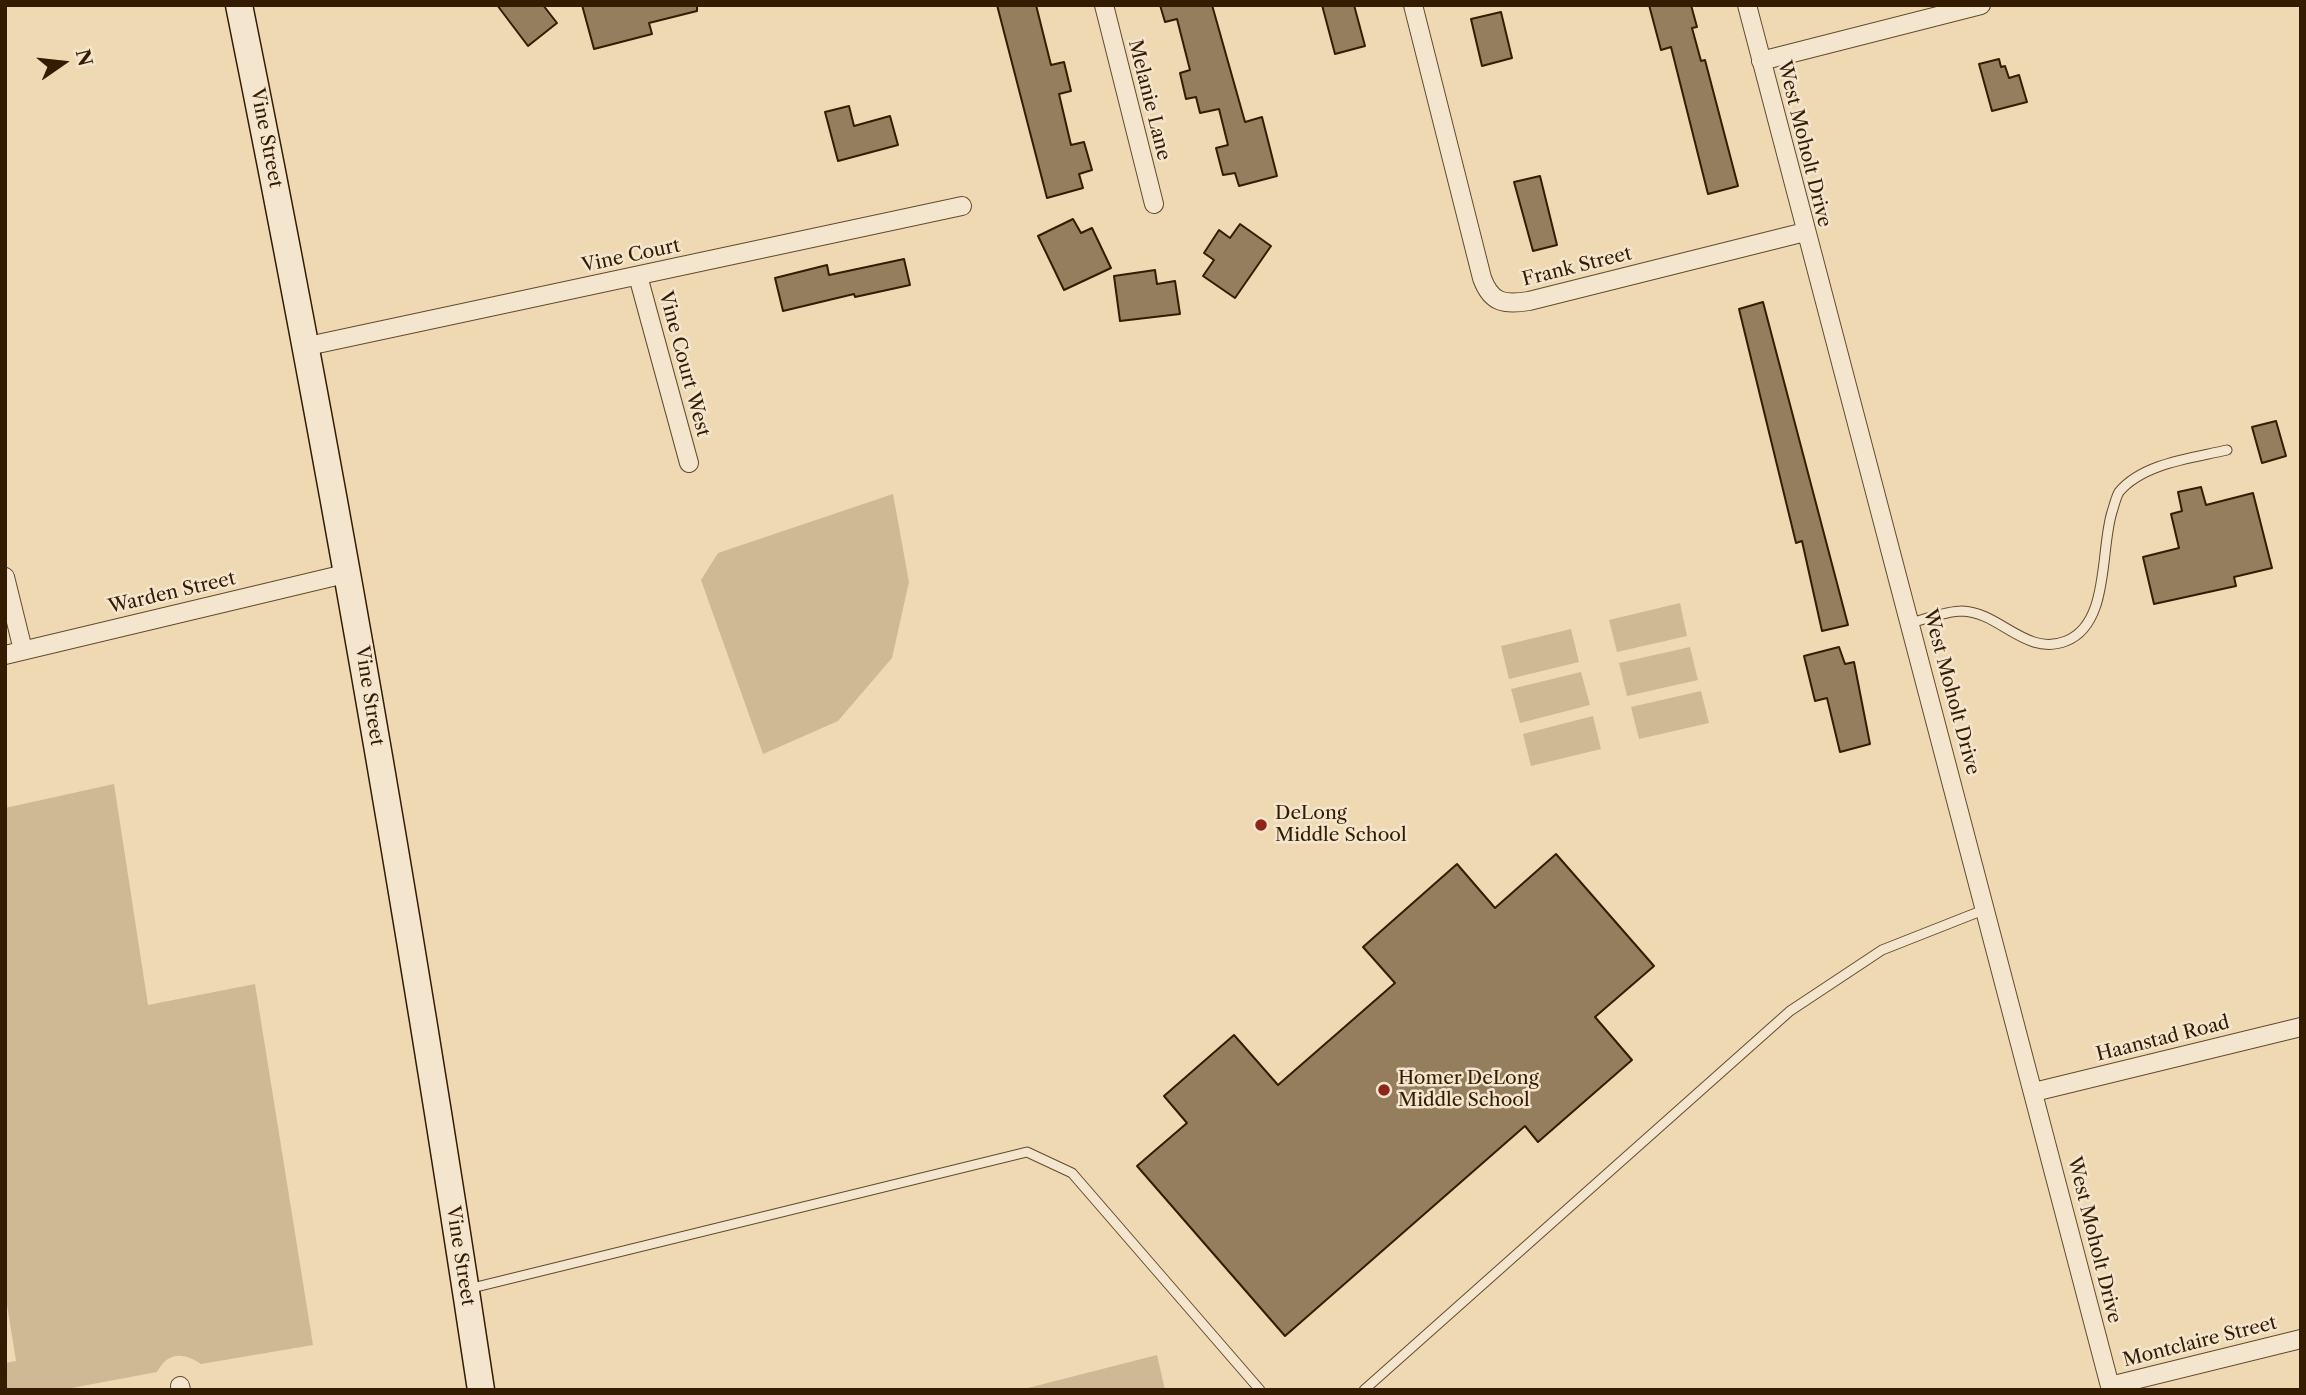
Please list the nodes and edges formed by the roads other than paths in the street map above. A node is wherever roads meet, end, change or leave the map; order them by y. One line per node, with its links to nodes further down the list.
1 (239, 5): 11 (street, Vine Street)
2 (1104, 5): 7 (street, Melanie Lane)
3 (1412, 5): 9 (street, Frank Street)
4 (1746, 5): 6 (street, West Moholt Drive)
5 (1981, 5): 6 (street)
6 (1761, 61): 9 (street, West Moholt Drive)
7 (1154, 204)
8 (962, 206): 10 (street, Vine Court)
9 (1805, 232): 16 (street, West Moholt Drive)
10 (638, 276): 11 (street, Vine Court); 13 (street, Vine Court West)
11 (308, 346): 14 (street, Vine Street)
12 (2227, 450): 16 (lane)
13 (689, 463)
14 (349, 573): 17 (street, Warden Street); 22 (street, Vine Street)
15 (5, 577): 17 (street)
16 (1910, 623): 19 (street, West Moholt Drive)
17 (23, 650): 18 (street, Warden Street)
18 (5, 655)
19 (1986, 909): 21 (street, West Moholt Drive); 27 (lane)
20 (2301, 1027): 21 (street, Haanstad Road)
21 (2034, 1092): 24 (street, West Moholt Drive)
22 (466, 1290): 25 (street, Vine Street); 26 (lane)
23 (2301, 1339): 24 (street, Montclaire Street)
24 (2111, 1388)
25 (481, 1390)
26 (1260, 1390)
27 (1364, 1390)

